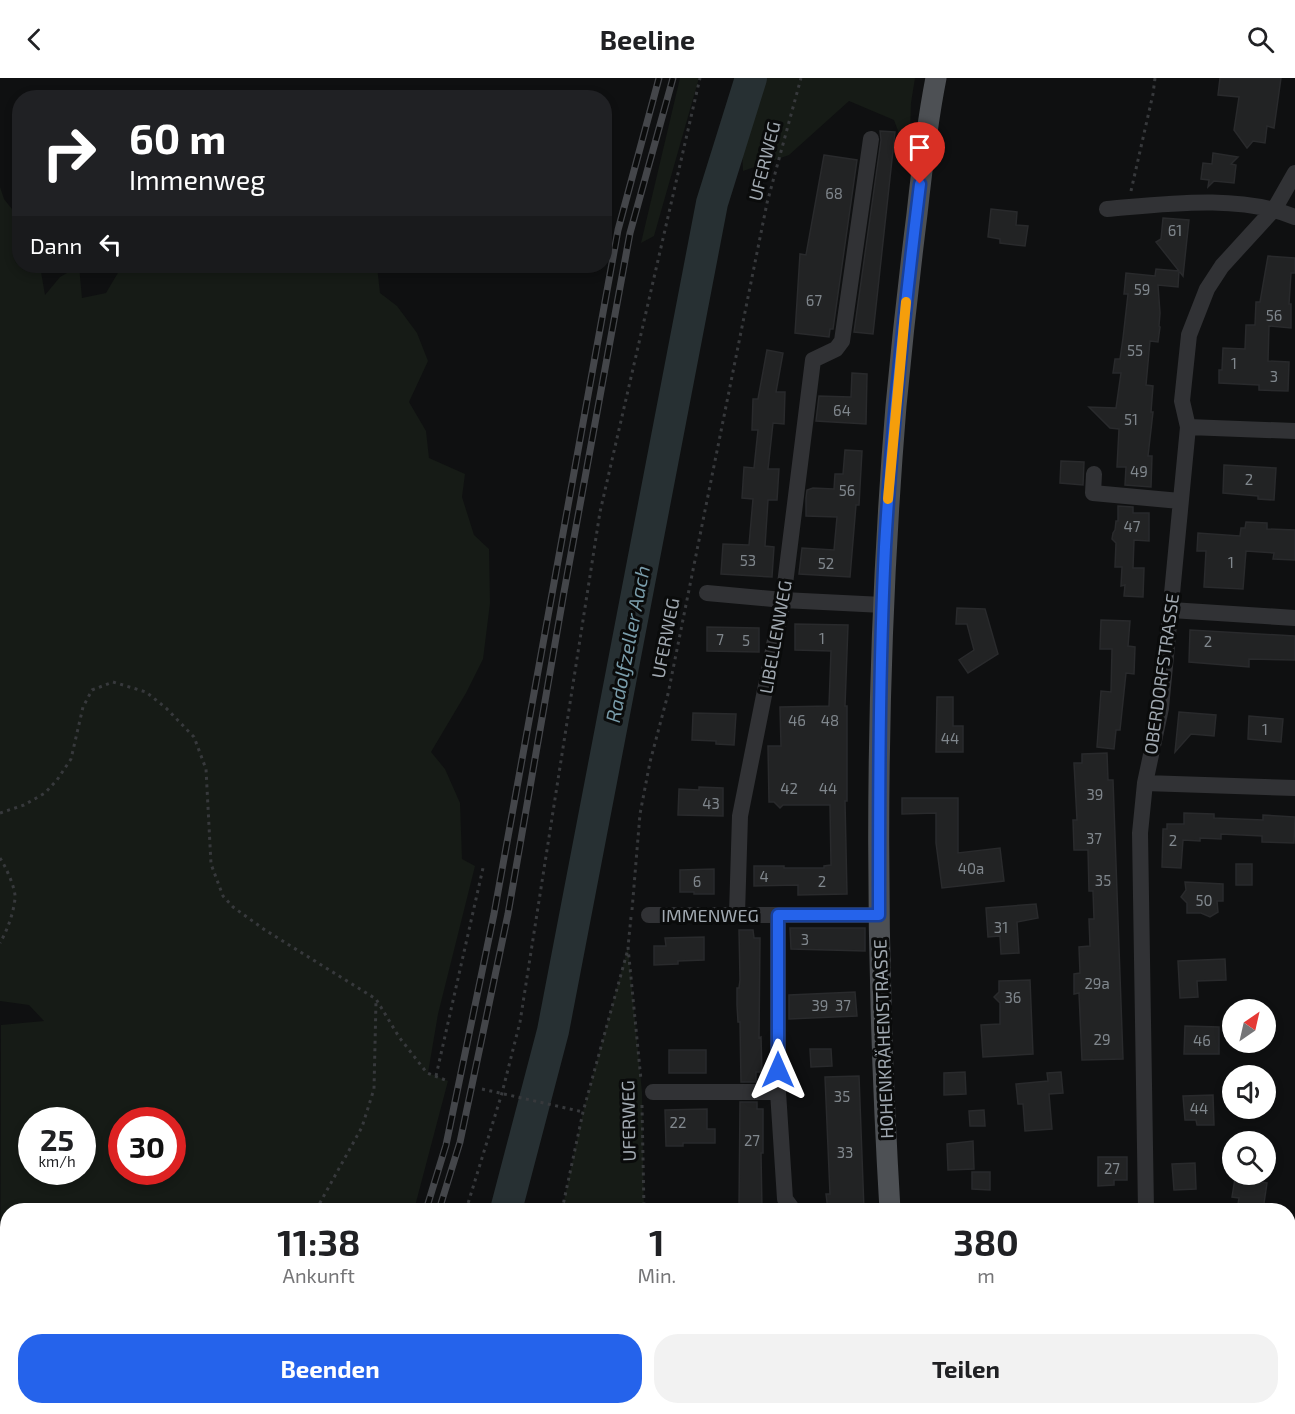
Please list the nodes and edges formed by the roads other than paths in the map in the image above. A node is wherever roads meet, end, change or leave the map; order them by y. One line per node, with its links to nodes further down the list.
1 (933, 82): 13 (main road, HOHENKRÄHENSTRASSE)
2 (871, 139): 12 (street, LIBELLENWEG)
3 (1295, 172): 4 (street, OBERDORFSTRASSE)
4 (1275, 208): 5 (street); 6 (street); 7 (street, OBERDORFSTRASSE)
5 (1107, 209)
6 (1295, 217)
7 (1188, 427): 8 (street); 10 (street, OBERDORFSTRASSE)
8 (1295, 431)
9 (1094, 474): 10 (street)
10 (1180, 501): 14 (street, OBERDORFSTRASSE)
11 (707, 593): 12 (street)
12 (783, 600): 13 (street); 18 (street, LIBELLENWEG)
13 (883, 605): 21 (main road, HOHENKRÄHENSTRASSE)
14 (1171, 610): 15 (street); 16 (street, OBERDORFSTRASSE)
15 (1295, 618)
16 (1145, 783): 17 (street); 26 (street, OBERDORFSTRASSE)
17 (1295, 788)
18 (737, 914): 19 (street, IMMENWEG); 20 (street, IMMENWEG)
19 (649, 915)
20 (778, 915): 21 (street, IMMENWEG); 23 (street)
21 (879, 915): 25 (main road, HOHENKRÄHENSTRASSE)
22 (646, 1092): 23 (street)
23 (778, 1092): 24 (street)
24 (788, 1203)
25 (890, 1203)
26 (1146, 1203)

